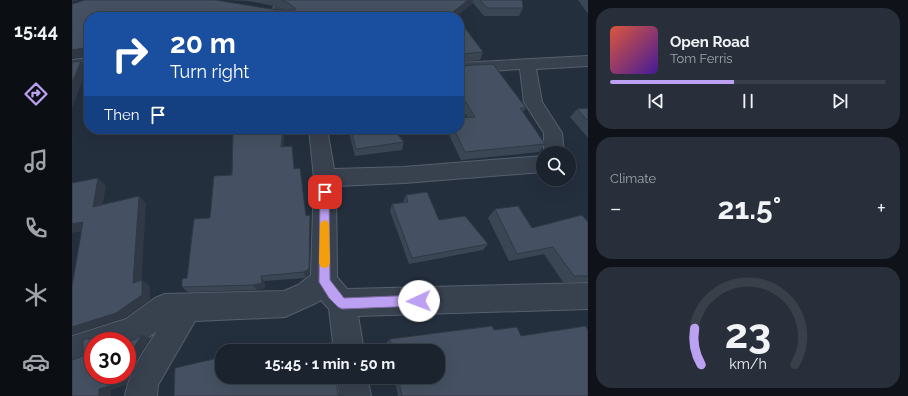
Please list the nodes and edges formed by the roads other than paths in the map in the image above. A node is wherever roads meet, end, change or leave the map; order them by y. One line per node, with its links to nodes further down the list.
1 (263, 9): 2 (street)
2 (283, 10)
3 (588, 61): 5 (street)
4 (84, 64): 6 (street)
5 (527, 64): 7 (street); 9 (street)
6 (72, 65)
7 (464, 68)
8 (319, 134): 11 (street)
9 (554, 146)
10 (536, 165): 11 (street)
11 (325, 178): 12 (street)
12 (324, 282): 14 (street); 15 (street)
13 (588, 296): 14 (street)
14 (342, 303): 17 (street)
15 (188, 308): 16 (street); 21 (street)
16 (131, 332)
17 (348, 344)
18 (84, 347): 19 (street)
19 (72, 351)
20 (353, 384): 22 (street)
21 (141, 396)
22 (355, 396)

